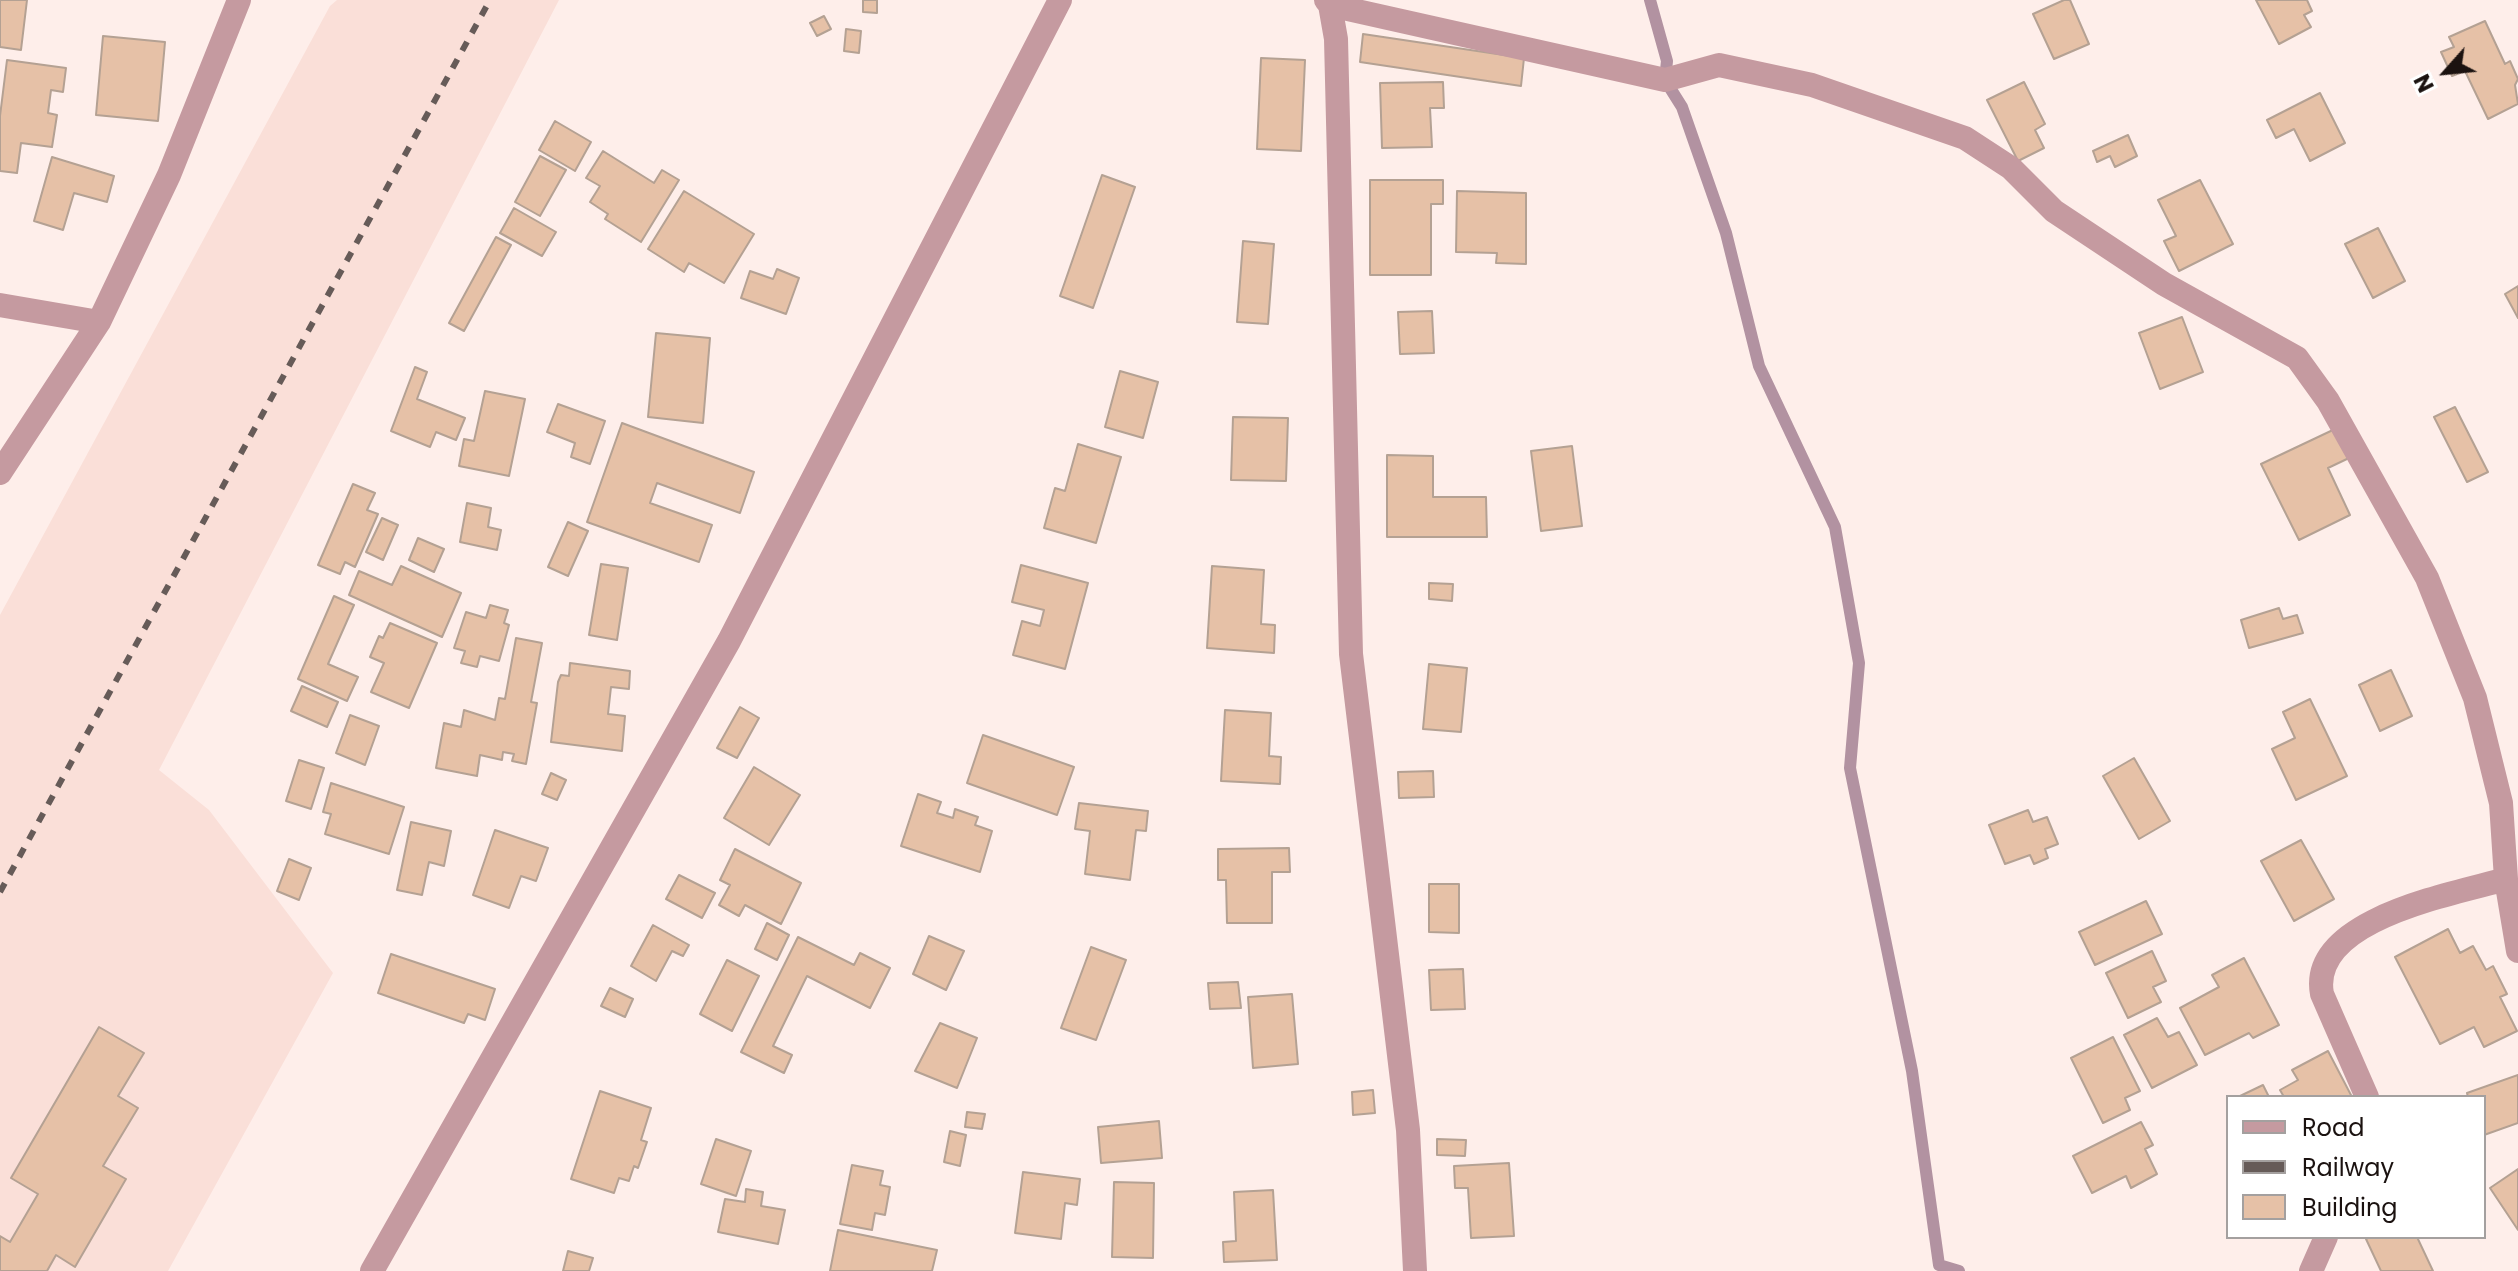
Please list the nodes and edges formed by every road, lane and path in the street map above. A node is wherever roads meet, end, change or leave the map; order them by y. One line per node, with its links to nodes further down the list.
1 (239, 0): 5 (street)
2 (1060, 0): 11 (street)
3 (1328, 2): 7 (street); 12 (street)
4 (0, 305): 5 (street)
5 (99, 322): 6 (street)
6 (0, 473)
7 (2506, 879): 8 (street); 9 (street)
8 (2518, 951)
9 (2366, 1095)
10 (2325, 1239): 13 (street)
11 (372, 1271)
12 (1415, 1271)
13 (2311, 1271)

